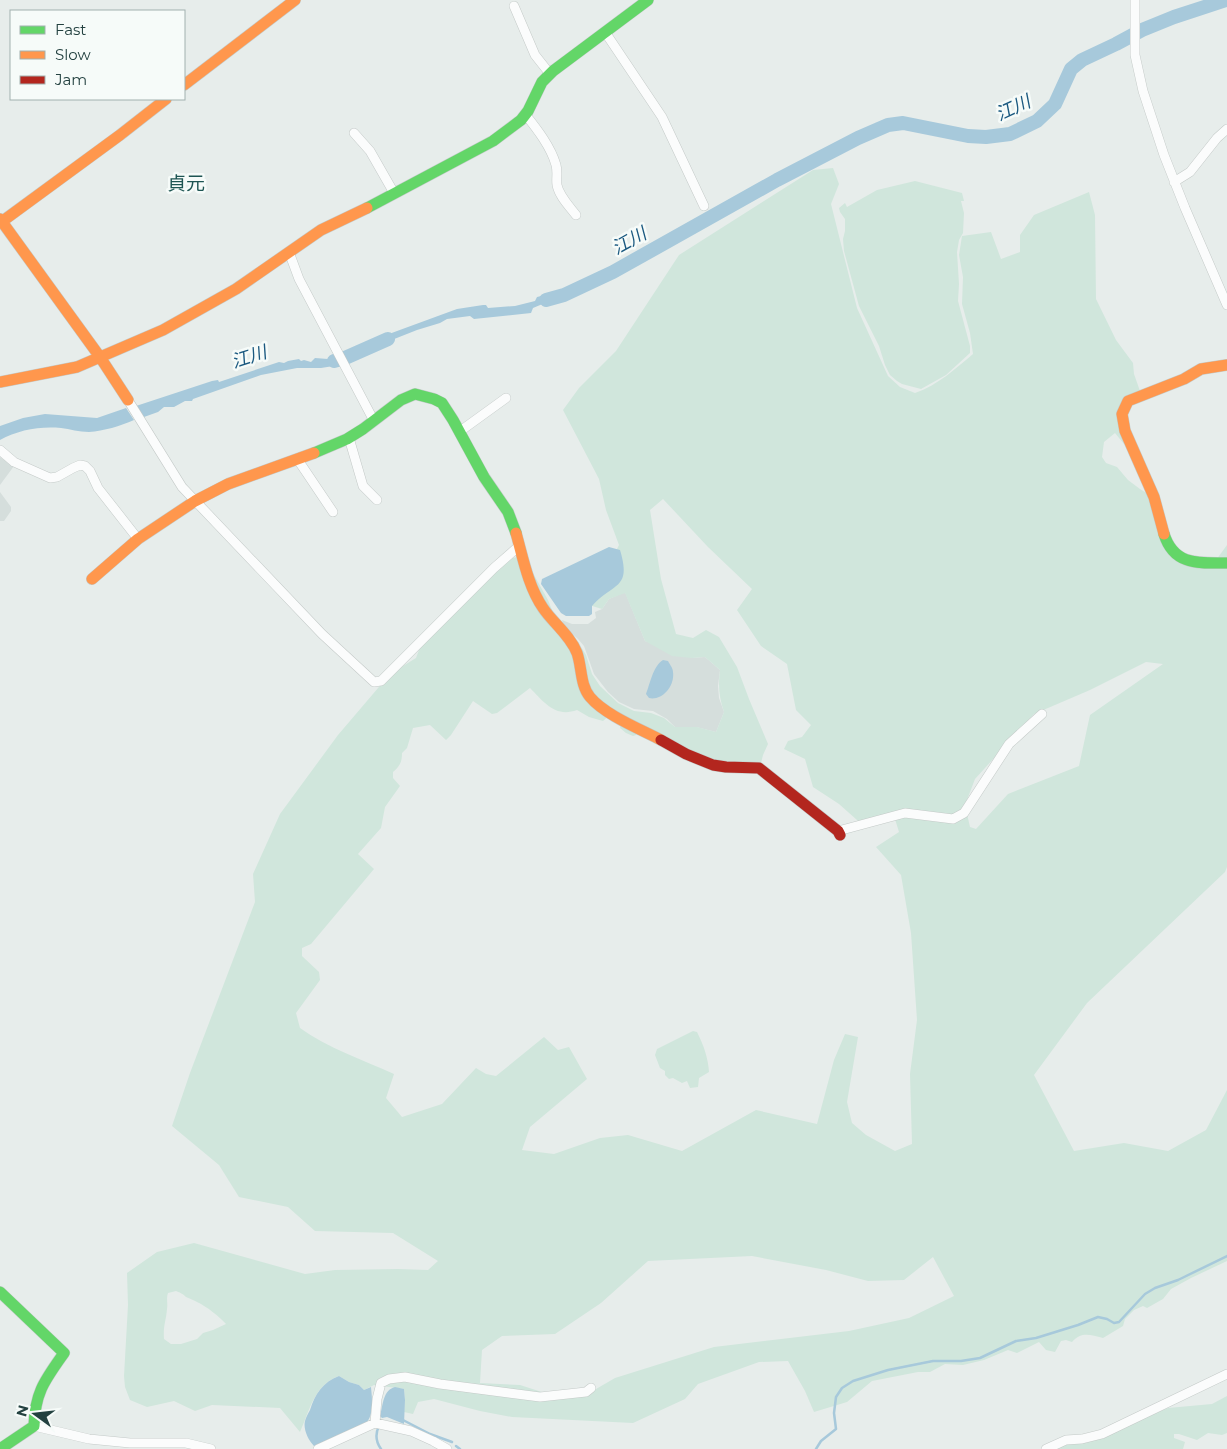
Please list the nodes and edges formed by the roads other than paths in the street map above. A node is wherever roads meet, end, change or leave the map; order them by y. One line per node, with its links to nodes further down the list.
1 (296, 0): 7 (street)
2 (648, 0): 5 (street)
3 (1135, 0): 12 (street)
4 (514, 6): 6 (street)
5 (605, 32): 6 (street); 14 (street)
6 (550, 74): 9 (street)
7 (185, 83)
8 (165, 100): 16 (street)
9 (525, 114): 13 (street); 15 (street)
10 (1227, 129): 12 (street)
11 (354, 133): 13 (street)
12 (1174, 182): 18 (street)
13 (394, 193): 17 (street)
14 (704, 206)
15 (576, 216)
16 (1, 221): 19 (street)
17 (289, 252): 19 (street); 24 (street)
18 (1227, 305)
19 (100, 357): 21 (street); 23 (street)
20 (1227, 364): 34 (street)
21 (0, 382)
22 (506, 398): 25 (street)
23 (128, 400): 29 (street)
24 (374, 421): 25 (street); 26 (street)
25 (460, 432): 33 (street)
26 (349, 438): 28 (street); 30 (street)
27 (0, 450): 32 (street)
28 (298, 460): 29 (street); 31 (street)
29 (194, 500): 32 (street); 33 (street)
30 (377, 500)
31 (333, 512)
32 (138, 539): 35 (street)
33 (519, 546): 37 (street)
34 (1227, 562)
35 (92, 579)
36 (1042, 714): 37 (street)
37 (839, 833)
38 (0, 1292): 42 (street)
39 (1227, 1374): 48 (street)
40 (591, 1388): 41 (street)
41 (378, 1423): 46 (street); 47 (street)
42 (34, 1426): 43 (street); 44 (street)
43 (163, 1446): 45 (street)
44 (0, 1449)
45 (211, 1449)
46 (318, 1449)
47 (447, 1449)
48 (1046, 1449)

